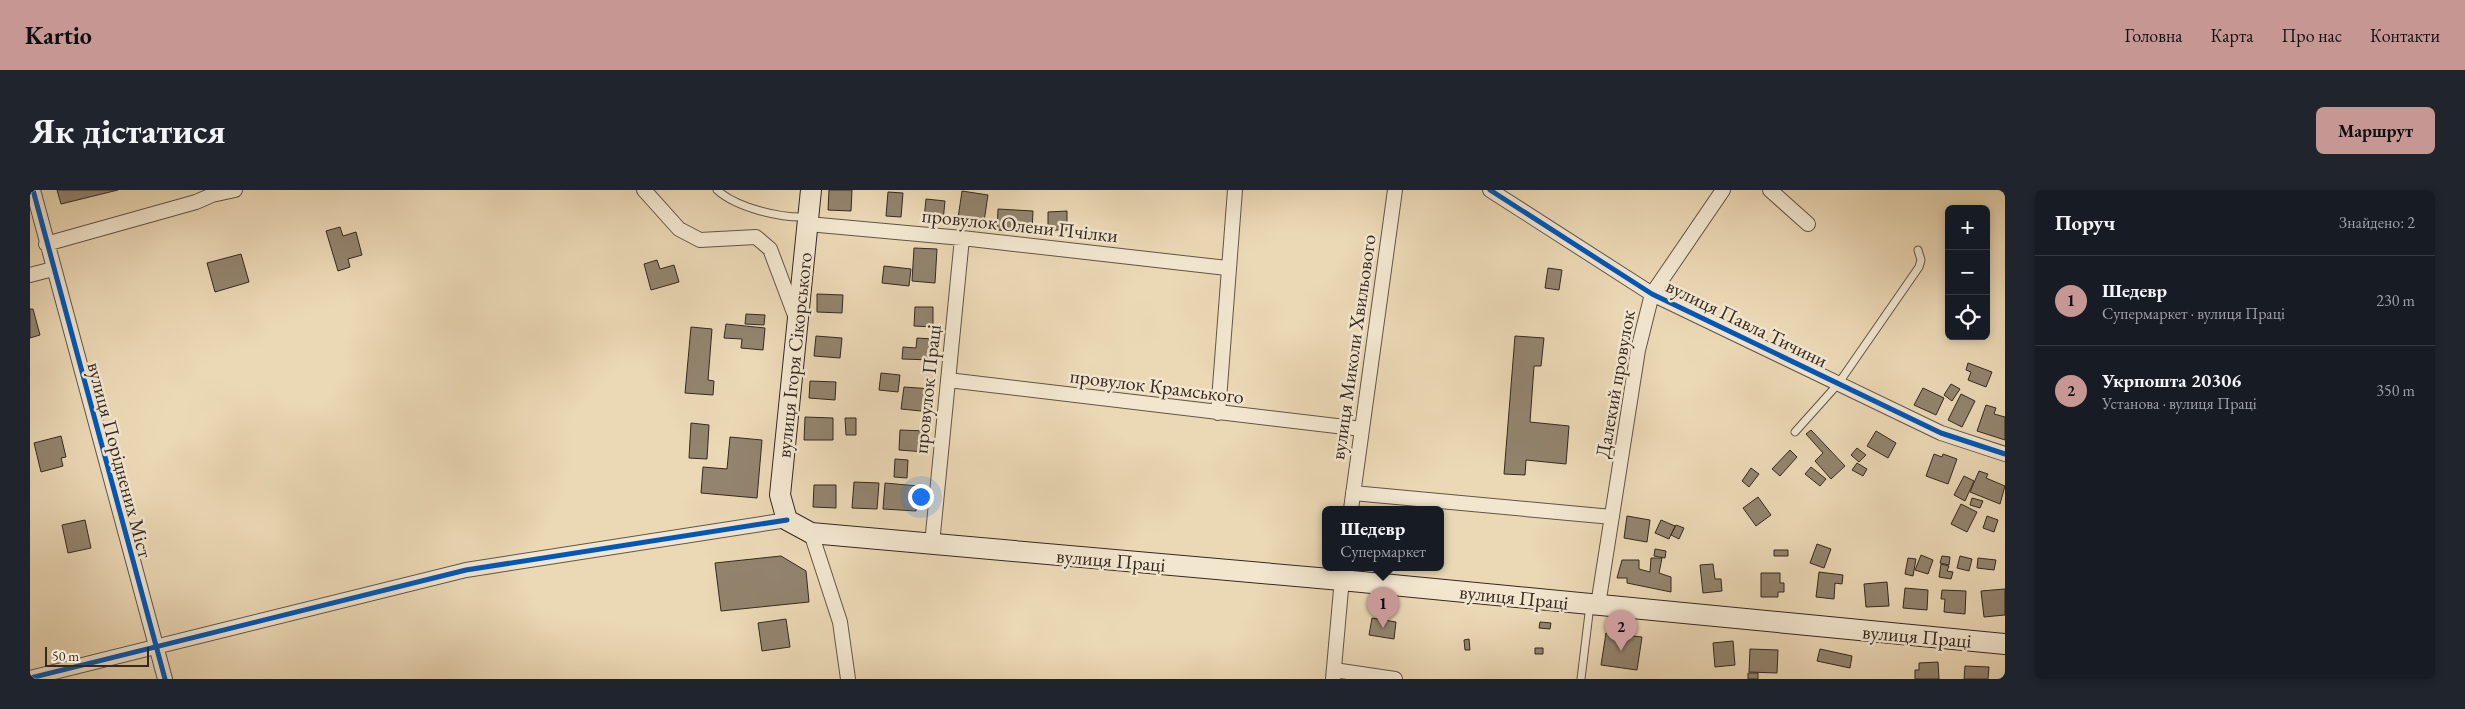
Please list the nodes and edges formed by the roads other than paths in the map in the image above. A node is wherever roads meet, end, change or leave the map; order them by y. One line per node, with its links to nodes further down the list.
1 (33, 190): 15 (street, вулиця Поріднених Міст)
2 (235, 190): 11 (street)
3 (644, 190): 21 (street)
4 (717, 190): 12 (lane)
5 (811, 190): 12 (main road, вулиця Ігоря Сікорського)
6 (1234, 190): 17 (street)
7 (1395, 190): 25 (street, вулиця Миколи Хвильового)
8 (1490, 190): 20 (street, вулиця Павла Тичини)
9 (1723, 190): 20 (street, Далекий провулок)
10 (1770, 190): 13 (street)
11 (211, 192): 15 (street)
12 (808, 220): 14 (street, провулок Олени Пчілки); 21 (main road, вулиця Ігоря Сікорського)
13 (1808, 224)
14 (962, 238): 17 (street, провулок Олени Пчілки); 22 (street, провулок Праці)
15 (46, 244): 18 (street, вулиця Поріднених Міст)
16 (1918, 250): 23 (lane)
17 (1228, 268): 24 (street)
18 (52, 269): 19 (street); 37 (street, вулиця Поріднених Міст)
19 (30, 275)
20 (1652, 294): 23 (street, вулиця Павла Тичини); 30 (street, Далекий провулок)
21 (797, 321): 31 (main road, вулиця Ігоря Сікорського)
22 (948, 380): 24 (street, провулок Крамського); 33 (street, провулок Праці)
23 (1838, 384): 26 (lane); 27 (street, вулиця Павла Тичини)
24 (1218, 413): 25 (street, провулок Крамського)
25 (1362, 429): 28 (street, вулиця Миколи Хвильового)
26 (1795, 432)
27 (2005, 454)
28 (1353, 493): 29 (street, вулиця Миколи Хвильового); 30 (street)
29 (1351, 506)
30 (1612, 517): 35 (street, Далекий провулок)
31 (787, 520): 32 (main road, вулиця Праці); 37 (street)
32 (811, 532): 33 (main road, вулиця Праці); 41 (street)
33 (932, 544): 34 (main road, вулиця Праці)
34 (1342, 573): 35 (main road, вулиця Праці); 38 (street)
35 (1594, 605): 36 (main road, вулиця Праці); 43 (lane)
36 (2005, 644)
37 (157, 648): 39 (street); 40 (street, вулиця Поріднених Міст)
38 (1334, 674): 42 (street)
39 (30, 678)
40 (165, 679)
41 (848, 679)
42 (1395, 679)
43 (1581, 679)

